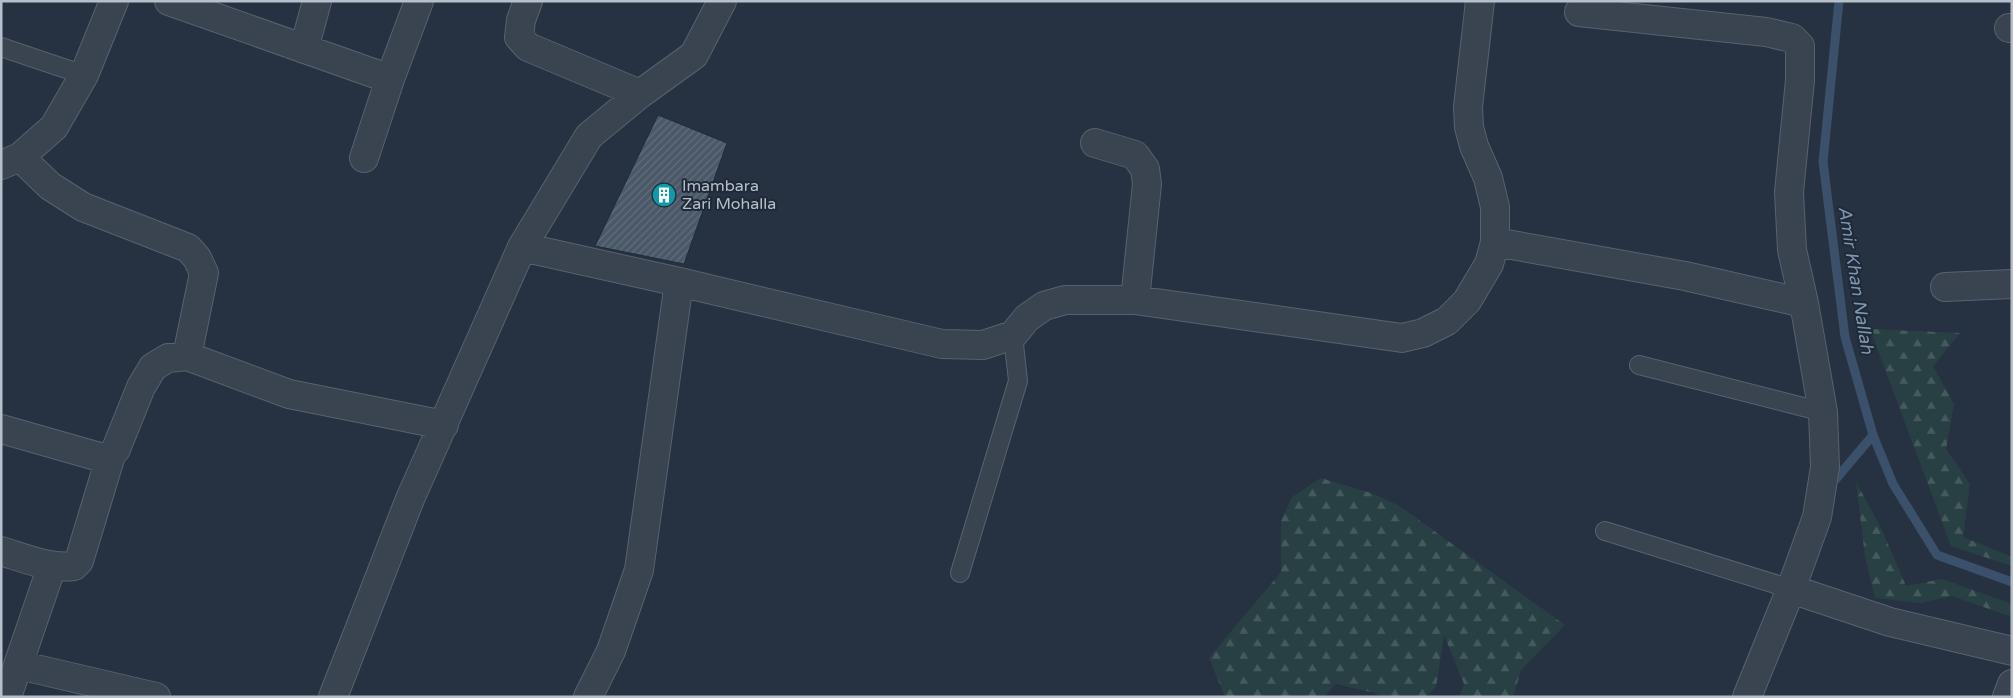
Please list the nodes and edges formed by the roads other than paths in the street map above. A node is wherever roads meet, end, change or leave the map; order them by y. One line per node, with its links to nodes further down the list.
1 (114, 1): 11 (street)
2 (169, 1): 10 (street)
3 (317, 1): 10 (street)
4 (419, 1): 12 (street)
5 (528, 1): 13 (street)
6 (722, 1): 13 (street)
7 (1480, 1): 17 (street)
8 (1579, 12): 23 (street)
9 (1, 47): 11 (lane)
10 (304, 49): 12 (street)
11 (84, 75): 16 (street)
12 (390, 79): 15 (street)
13 (640, 94): 18 (street)
14 (1095, 143): 22 (street)
15 (364, 158)
16 (11, 161): 25 (street)
17 (1495, 242): 22 (street); 23 (street)
18 (522, 247): 19 (street); 28 (street)
19 (679, 282): 24 (street); 39 (street)
20 (2012, 284): 21 (street)
21 (1946, 287)
22 (1135, 300): 24 (street)
23 (1804, 303): 27 (street)
24 (1013, 335): 34 (lane)
25 (187, 356): 28 (street); 30 (street)
26 (1639, 365): 27 (lane)
27 (1822, 412): 35 (street)
28 (444, 425): 42 (street)
29 (1, 428): 30 (street)
30 (111, 456): 33 (street)
31 (1605, 531): 35 (lane)
32 (1, 551): 33 (street)
33 (52, 566): 37 (street)
34 (960, 573)
35 (1781, 586): 36 (street); 43 (street)
36 (2012, 651)
37 (18, 665): 40 (street); 41 (street)
38 (2012, 684): 44 (street)
39 (597, 694)
40 (7, 697)
41 (156, 697)
42 (333, 697)
43 (1747, 697)
44 (2007, 697)

